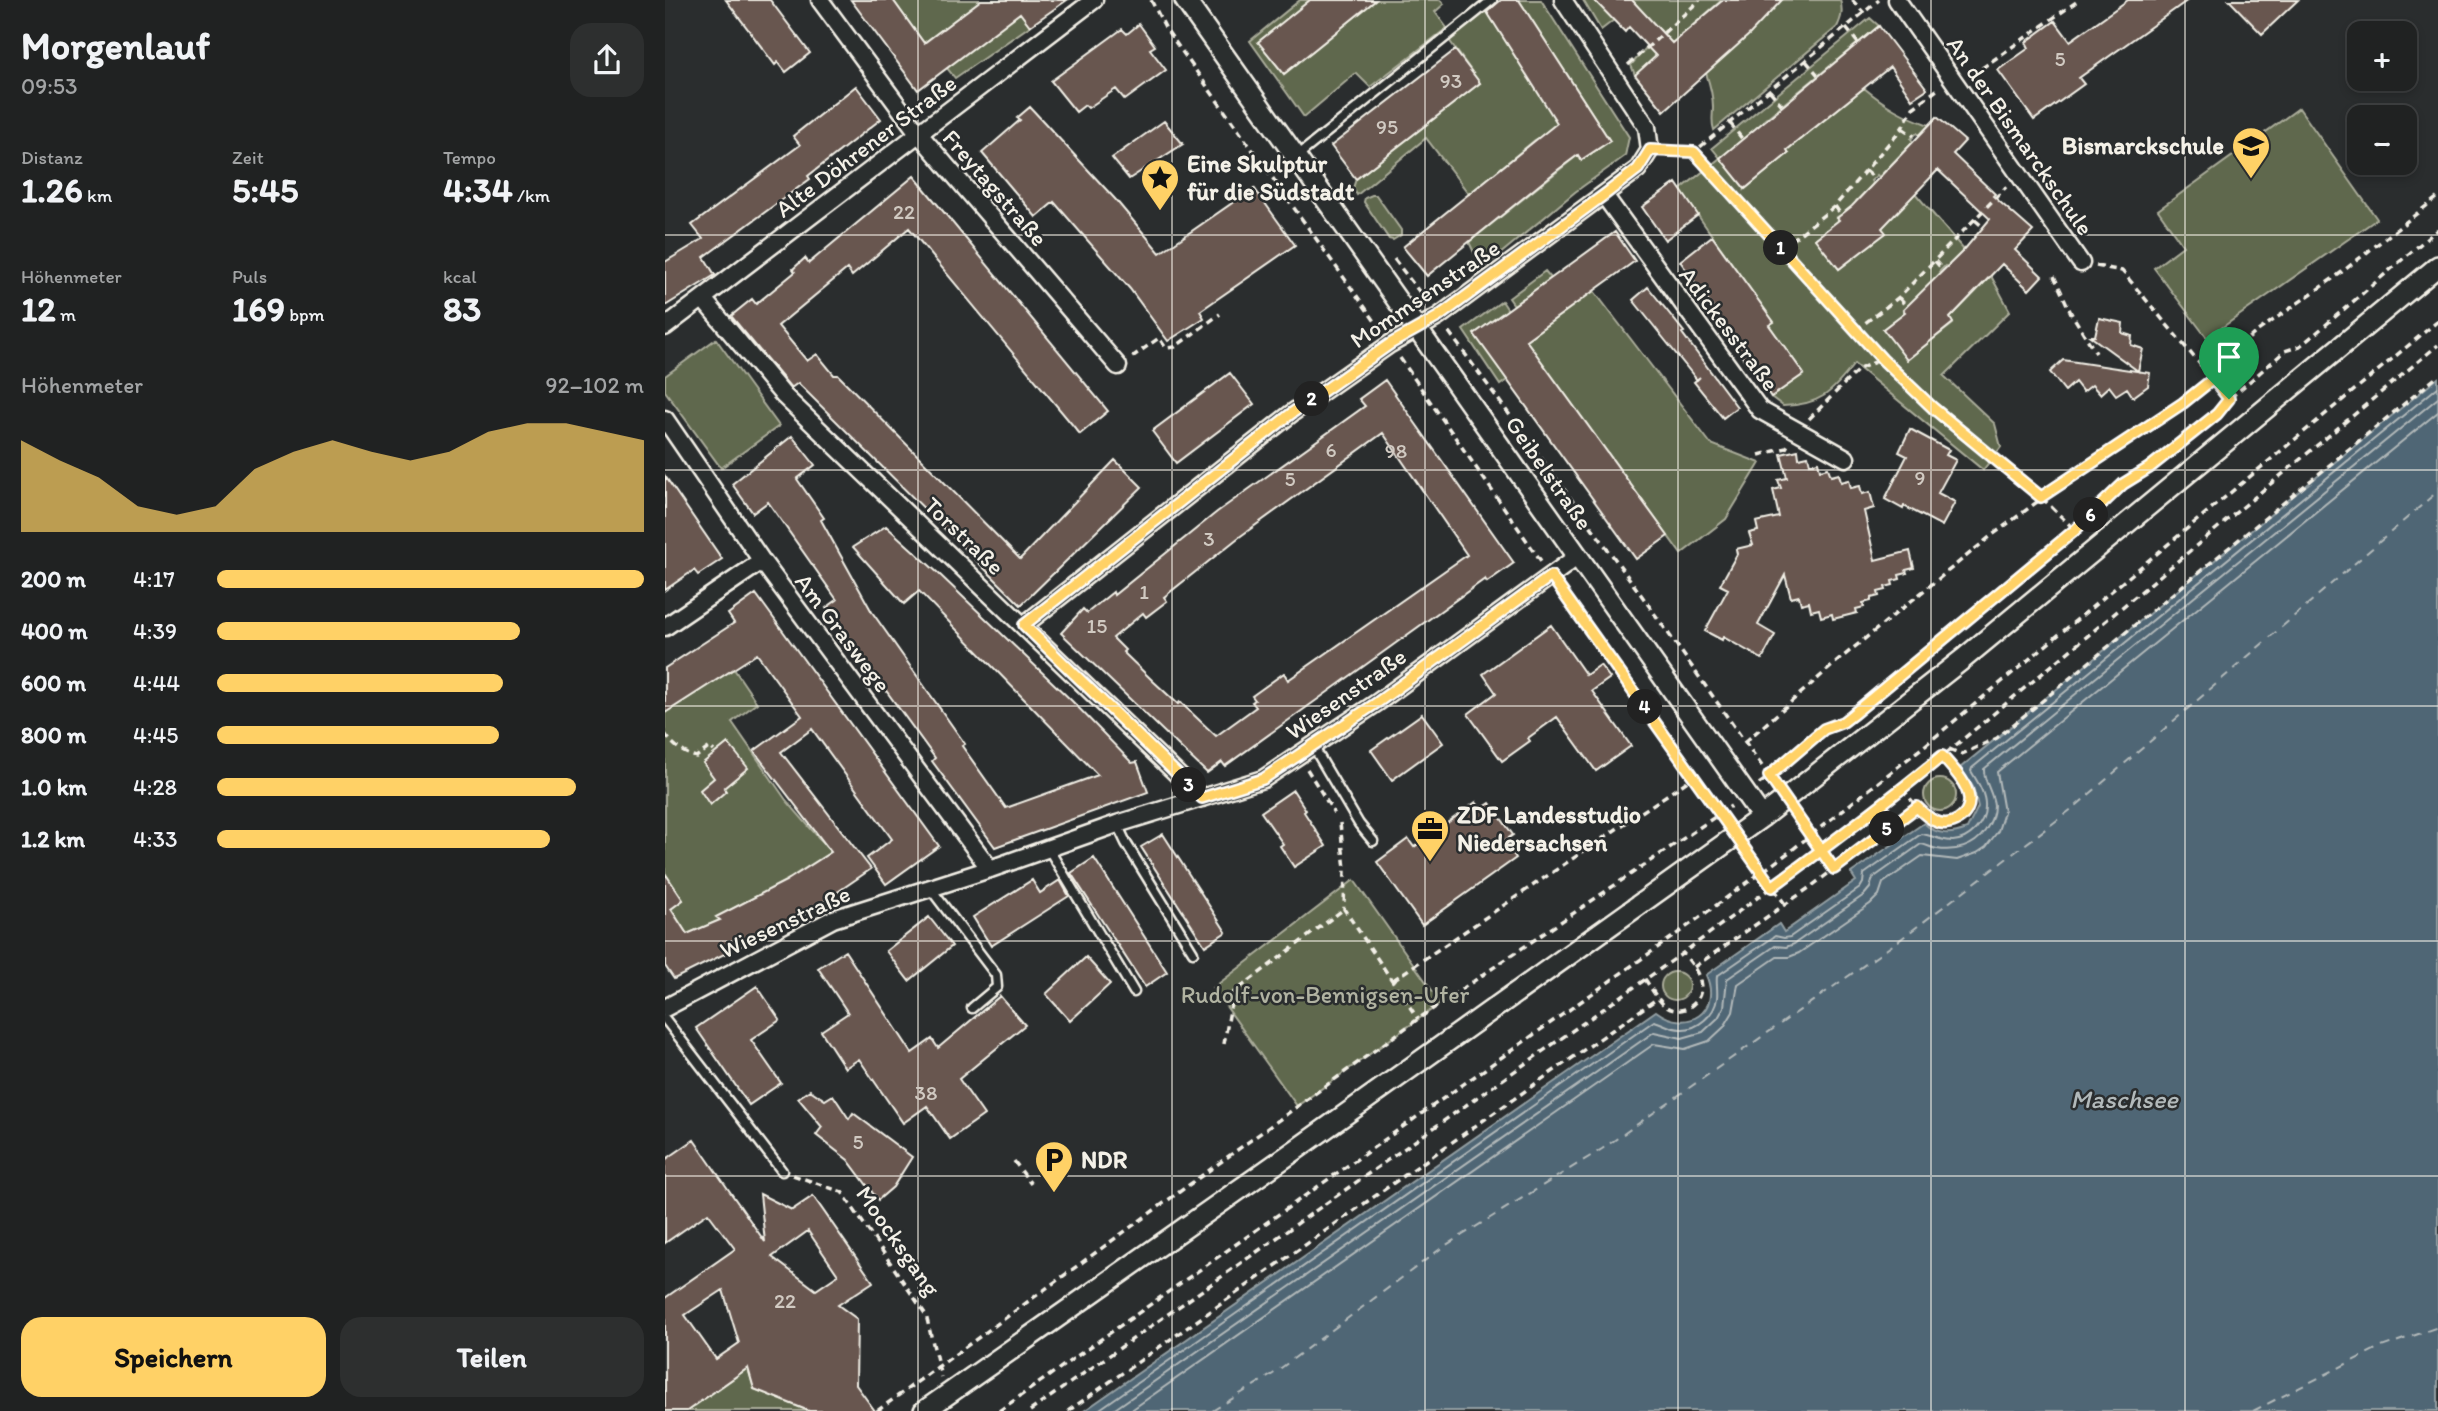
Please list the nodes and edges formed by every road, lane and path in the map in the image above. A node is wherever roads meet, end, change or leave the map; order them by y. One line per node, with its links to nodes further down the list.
1 (820, 0): 24 (street, Freytagstraße)
2 (1094, 0): 24 (street, Alte Döhrener Straße)
3 (1151, 0): 56 (path)
4 (1185, 0): 29 (street, Geibelstraße)
5 (1492, 0): 29 (lane)
6 (1563, 0): 17 (street)
7 (1700, 0): 17 (path)
8 (1852, 0): 12 (path)
9 (1879, 0): 12 (path)
10 (1897, 0): 18 (street, An der Bismarckschule)
11 (2079, 0): 18 (path)
12 (1864, 13): 13 (path)
13 (1846, 27): 14 (path); 15 (path)
14 (1858, 43)
15 (1806, 61): 16 (path); 19 (path)
16 (1818, 75)
17 (1613, 78): 27 (street)
18 (1957, 86): 43 (street, An der Bismarckschule)
19 (1769, 90): 21 (path); 22 (path)
20 (1929, 96): 23 (path)
21 (1782, 106)
22 (1730, 123): 26 (path); 28 (path)
23 (1902, 128): 25 (path); 30 (path)
24 (919, 134): 48 (street, Alte Döhrener Straße); 60 (street, Freytagstraße)
25 (1914, 136)
26 (1743, 140)
27 (1650, 150): 28 (path); 32 (street, Mommsenstraße)
28 (1694, 152): 40 (path)
29 (1296, 157): 54 (street, Geibelstraße)
30 (1866, 171): 31 (path); 35 (path)
31 (1874, 178)
32 (1604, 195): 51 (street, Mommsenstraße); 68 (street, Adickesstraße)
33 (2438, 197): 62 (path)
34 (1996, 198): 37 (path)
35 (1835, 206): 36 (path); 40 (path)
36 (1841, 215)
37 (1975, 220): 38 (path); 42 (path)
38 (1982, 226)
39 (2438, 229): 63 (path)
40 (1782, 248): 55 (path)
41 (1387, 250): 51 (path)
42 (1935, 261): 45 (path); 47 (path)
43 (2081, 263): 62 (path)
44 (2438, 266): 88 (street)
45 (1942, 269)
46 (2054, 276): 58 (path)
47 (1899, 297): 49 (path); 55 (path)
48 (703, 299): 53 (street, Alte Döhrener Straße); 74 (street, Torstraße)
49 (1907, 307)
50 (1220, 314): 60 (path)
51 (1438, 317): 54 (street, Mommsenstraße); 77 (path)
52 (2438, 321): 93 (path)
53 (665, 327)
54 (1417, 328): 56 (street, Mommsenstraße); 71 (street, Geibelstraße)
55 (1856, 330): 59 (path)
56 (1390, 344): 73 (path); 74 (street, Mommsenstraße)
57 (2438, 345): 79 (path)
58 (2096, 353)
59 (1882, 359): 65 (path); 69 (path)
60 (1118, 366)
61 (2438, 376): 79 (path)
62 (2213, 379): 63 (path); 69 (path)
63 (2229, 399): 70 (path)
64 (665, 419): 72 (street, Am Graswege)
65 (1804, 423)
66 (1786, 448): 67 (path)
67 (1759, 455)
68 (1846, 458)
69 (2041, 497): 70 (path); 77 (path)
70 (2075, 530): 84 (path)
71 (1578, 556): 73 (street, Wiesenstraße); 86 (street, Geibelstraße)
72 (762, 561): 75 (street); 98 (street, Am Graswege)
73 (1551, 576): 78 (street, Wiesenstraße); 83 (path)
74 (1024, 625): 87 (street, Torstraße)
75 (665, 627)
76 (665, 734): 80 (path)
77 (1745, 742): 84 (path)
78 (1313, 746): 81 (street, Wiesenstraße); 95 (lane)
79 (1949, 749): 82 (path)
80 (714, 751)
81 (1299, 755): 87 (street, Wiesenstraße); 104 (path)
82 (1942, 756): 85 (path); 89 (path)
83 (1695, 776): 90 (path); 109 (path)
84 (1769, 776): 86 (path); 88 (path)
85 (1903, 789): 89 (path); 97 (path)
86 (1746, 794): 90 (path); 91 (street, Geibelstraße)
87 (1202, 798): 92 (street, Wiesenstraße)
88 (1785, 799): 91 (street); 93 (path)
89 (1917, 807): 99 (path)
90 (1722, 814): 94 (path); 115 (path)
91 (1762, 817): 94 (street)
92 (1117, 824): 96 (street, Wiesenstraße); 105 (lane)
93 (1810, 835): 97 (path); 100 (path)
94 (1737, 836): 100 (path); 121 (street)
95 (1373, 841)
96 (1048, 848): 98 (street, Wiesenstraße); 110 (lane)
97 (1821, 850): 99 (path); 101 (path)
98 (990, 869): 102 (street, Wiesenstraße)
99 (1834, 869): 103 (path)
100 (1762, 873): 101 (path); 124 (path)
101 (1772, 887): 103 (path); 106 (path)
102 (930, 888): 112 (street, Wiesenstraße); 113 (lane)
103 (1785, 904): 107 (path)
104 (1344, 909): 109 (path); 116 (path)
105 (1193, 952)
106 (1683, 953): 107 (path); 108 (path)
107 (1694, 967): 111 (path)
108 (1645, 979): 111 (path); 125 (path)
109 (1393, 980): 115 (path)
110 (1134, 992)
111 (1658, 998): 126 (path)
112 (665, 1008)
113 (972, 1008)
114 (665, 1019): 118 (lane)
115 (1418, 1019): 120 (path)
116 (1224, 1044)
117 (1014, 1161): 119 (path)
118 (782, 1171): 120 (path, Moocksgang)
119 (1031, 1184)
120 (937, 1367): 121 (path, Moocksgang); 122 (path)
121 (951, 1392): 123 (street)
122 (877, 1411)
123 (924, 1411)
124 (999, 1411)
125 (1030, 1411)
126 (1068, 1411)

